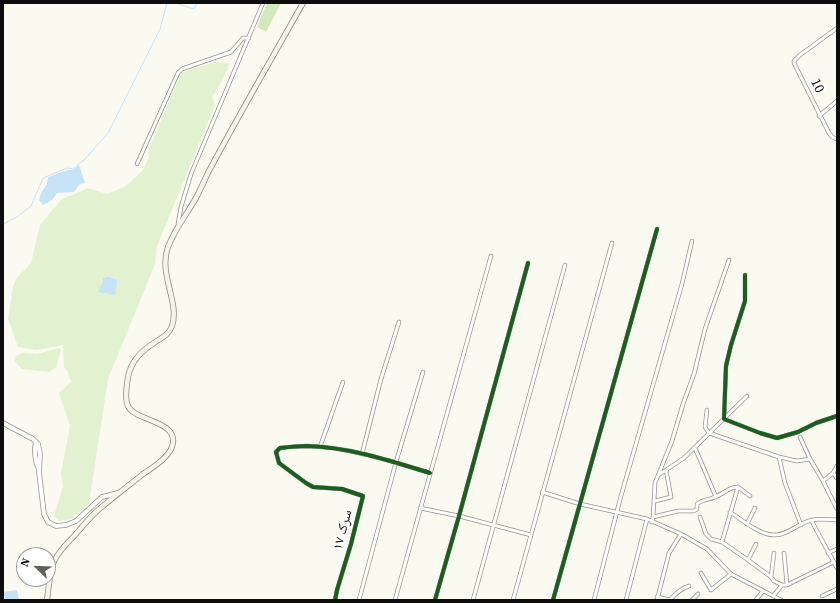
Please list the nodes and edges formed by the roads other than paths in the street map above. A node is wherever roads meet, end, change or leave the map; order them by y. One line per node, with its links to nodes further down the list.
1 (263, 3): 4 (street)
2 (303, 3): 9 (main road)
3 (837, 28): 6 (street, 10)
4 (249, 38): 8 (street); 9 (street)
5 (837, 101): 6 (street)
6 (819, 116): 7 (street, 10)
7 (837, 139)
8 (137, 164)
9 (178, 228): 42 (main road)
10 (657, 229): 47 (street)
11 (692, 241): 52 (street)
12 (612, 243): 43 (street)
13 (490, 256): 36 (street)
14 (730, 260): 38 (street)
15 (528, 263): 53 (street)
16 (565, 265): 61 (street)
17 (745, 276): 24 (street)
18 (399, 322): 30 (street)
19 (423, 372): 33 (street)
20 (344, 382): 28 (street)
21 (747, 396): 24 (street)
22 (707, 410): 26 (street)
23 (837, 416): 24 (street)
24 (724, 419): 26 (street)
25 (3, 423): 42 (street)
26 (709, 433): 29 (street); 31 (street)
27 (800, 437): 32 (street)
28 (320, 447): 30 (street); 87 (street, سرک ۱۷)
29 (695, 448): 35 (street); 45 (street)
30 (362, 454): 33 (street)
31 (779, 457): 32 (street); 62 (street)
32 (810, 459): 40 (street)
33 (396, 462): 36 (street); 88 (street)
34 (837, 466): 37 (street)
35 (666, 470): 38 (street); 46 (street)
36 (430, 472): 48 (street)
37 (833, 473): 39 (street); 40 (street)
38 (660, 474): 46 (street)
39 (837, 478)
40 (823, 481): 50 (street)
41 (738, 487): 44 (street); 45 (street); 51 (street)
42 (121, 492): 86 (main road)
43 (542, 492): 47 (street); 64 (street)
44 (750, 496)
45 (716, 497): 54 (street)
46 (654, 501): 54 (street)
47 (580, 504): 52 (street); 93 (street)
48 (420, 508): 53 (street); 89 (street)
49 (755, 508): 60 (street)
50 (837, 509)
51 (730, 512): 60 (street); 65 (street)
52 (616, 513): 56 (street); 94 (street)
53 (460, 516): 61 (street); 90 (street)
54 (653, 517): 59 (street)
55 (700, 517): 65 (street)
56 (648, 519): 59 (street); 95 (street)
57 (811, 520): 58 (street); 62 (street); 70 (street)
58 (837, 520)
59 (652, 522): 63 (street)
60 (747, 524): 62 (street)
61 (495, 525): 64 (street); 91 (street)
62 (801, 525)
63 (681, 534): 75 (street); 85 (street)
64 (531, 535): 92 (street)
65 (722, 542): 71 (street)
66 (756, 544): 71 (street)
67 (837, 549): 70 (street)
68 (774, 553): 76 (street)
69 (784, 553): 77 (street)
70 (828, 554): 72 (street)
71 (748, 560): 76 (street)
72 (834, 562): 73 (street); 77 (street)
73 (837, 568)
74 (701, 573): 75 (street)
75 (730, 574): 81 (street)
76 (771, 577): 78 (street)
77 (787, 584): 78 (street)
78 (782, 585): 83 (street)
79 (689, 586): 96 (street)
80 (837, 589): 84 (street)
81 (763, 591): 83 (street); 98 (street)
82 (698, 594): 97 (street)
83 (774, 596): 99 (street)
84 (822, 596)
85 (657, 599): 96 (street)
86 (47, 600)
87 (335, 600)
88 (359, 600)
89 (395, 600)
90 (435, 600)
91 (474, 600)
92 (513, 600)
93 (553, 600)
94 (594, 600)
95 (626, 600)
96 (670, 600)
97 (692, 600)
98 (756, 600)
99 (781, 600)

